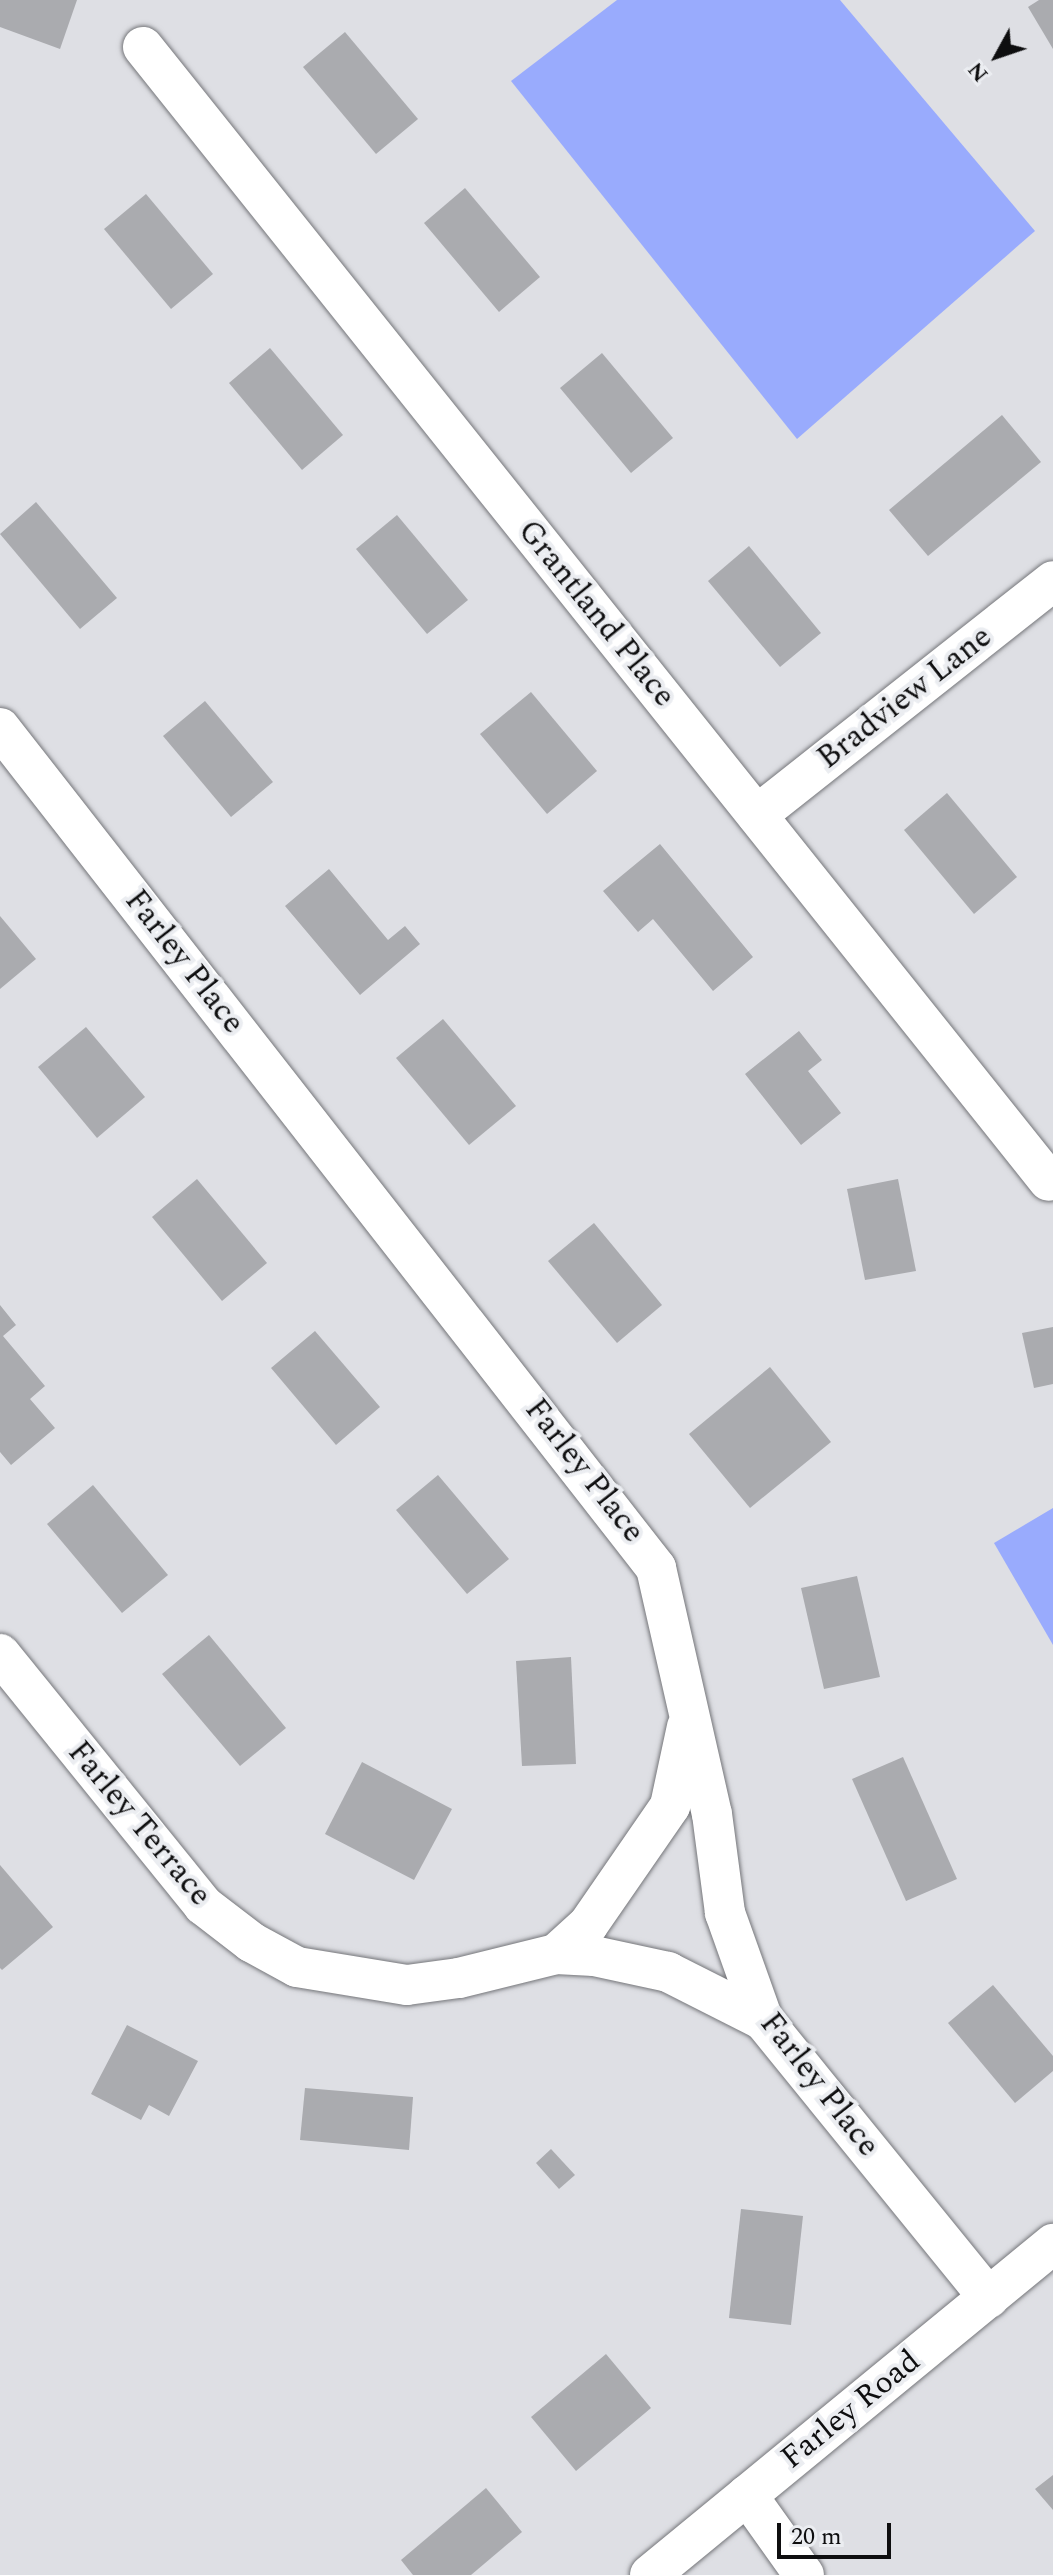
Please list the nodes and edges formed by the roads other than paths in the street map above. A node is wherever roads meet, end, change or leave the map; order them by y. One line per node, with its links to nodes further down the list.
1 (143, 47): 4 (street, Grantland Place)
2 (1053, 581): 4 (street, Bradview Lane)
3 (0, 728): 7 (street, Farley Place)
4 (757, 815): 5 (street, Grantland Place)
5 (1049, 1181)
6 (0, 1654): 8 (street, Farley Terrace)
7 (690, 1712): 8 (street); 9 (street, Farley Place)
8 (556, 1954): 9 (street, Farley Terrace)
9 (763, 2020): 11 (street, Farley Place)
10 (1053, 2244): 11 (street, Farley Road)
11 (989, 2298): 12 (street, Farley Road)
12 (747, 2495): 13 (street, Farley Road); 14 (street)
13 (650, 2575)
14 (804, 2575)

